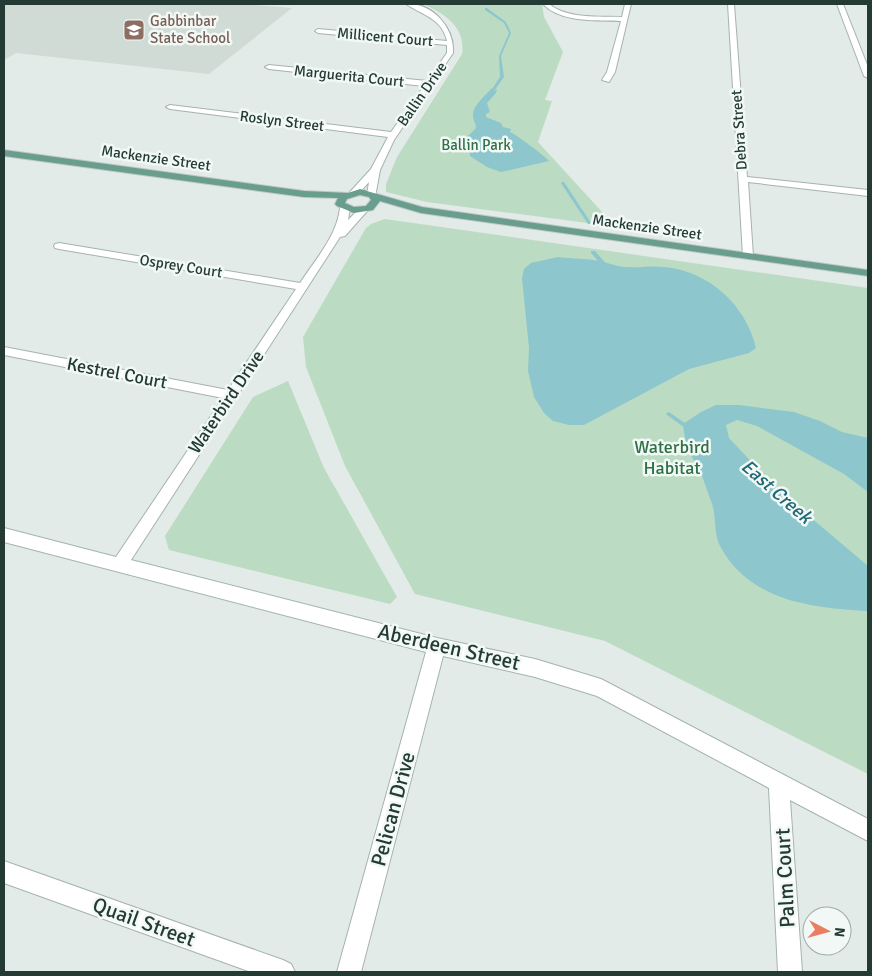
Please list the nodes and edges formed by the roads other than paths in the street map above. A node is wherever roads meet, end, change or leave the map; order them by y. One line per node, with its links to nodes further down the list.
1 (409, 4): 8 (street, Ballin Drive)
2 (546, 4): 6 (street)
3 (628, 4): 6 (street)
4 (731, 4): 17 (street, Debra Street)
5 (840, 4): 10 (street)
6 (624, 19): 11 (street)
7 (318, 31): 8 (street, Millicent Court)
8 (451, 43): 12 (street, Ballin Drive)
9 (269, 67): 12 (street, Marguerita Court)
10 (868, 76)
11 (606, 80)
12 (429, 84): 14 (street, Ballin Drive)
13 (170, 107): 14 (street, Roslyn Street)
14 (393, 135): 16 (street, Ballin Drive)
15 (4, 152): 19 (main road, Mackenzie Street)
16 (375, 170): 20 (street, Ballin Drive); 21 (street, Ballin Drive)
17 (743, 179): 18 (street); 27 (street, Debra Street)
18 (868, 193)
19 (304, 194): 20 (main road, Mackenzie Street); 22 (main road, Mackenzie Street)
20 (351, 194): 21 (main road, Mackenzie Street); 22 (main road)
21 (374, 196): 23 (main road); 24 (main road, Mackenzie Street)
22 (343, 206): 23 (main road, Mackenzie Street); 25 (street, Waterbird Drive)
23 (367, 209): 24 (main road, Mackenzie Street); 25 (street, Waterbird Drive)
24 (421, 210): 27 (main road, Mackenzie Street)
25 (334, 242): 29 (street, Waterbird Drive)
26 (59, 246): 29 (street, Osprey Court)
27 (748, 256): 28 (main road, Mackenzie Street)
28 (868, 273)
29 (304, 286): 31 (street, Waterbird Drive)
30 (4, 351): 31 (street, Kestrel Court)
31 (230, 395): 33 (street, Waterbird Drive)
32 (4, 535): 33 (street, Aberdeen Street)
33 (120, 564): 34 (street, Aberdeen Street)
34 (437, 646): 35 (street, Aberdeen Street); 39 (street, Pelican Drive)
35 (779, 783): 36 (street, Aberdeen Street); 40 (street, Palm Court)
36 (868, 830)
37 (4, 872): 38 (street, Quail Street)
38 (283, 972)
39 (349, 972)
40 (790, 972)

